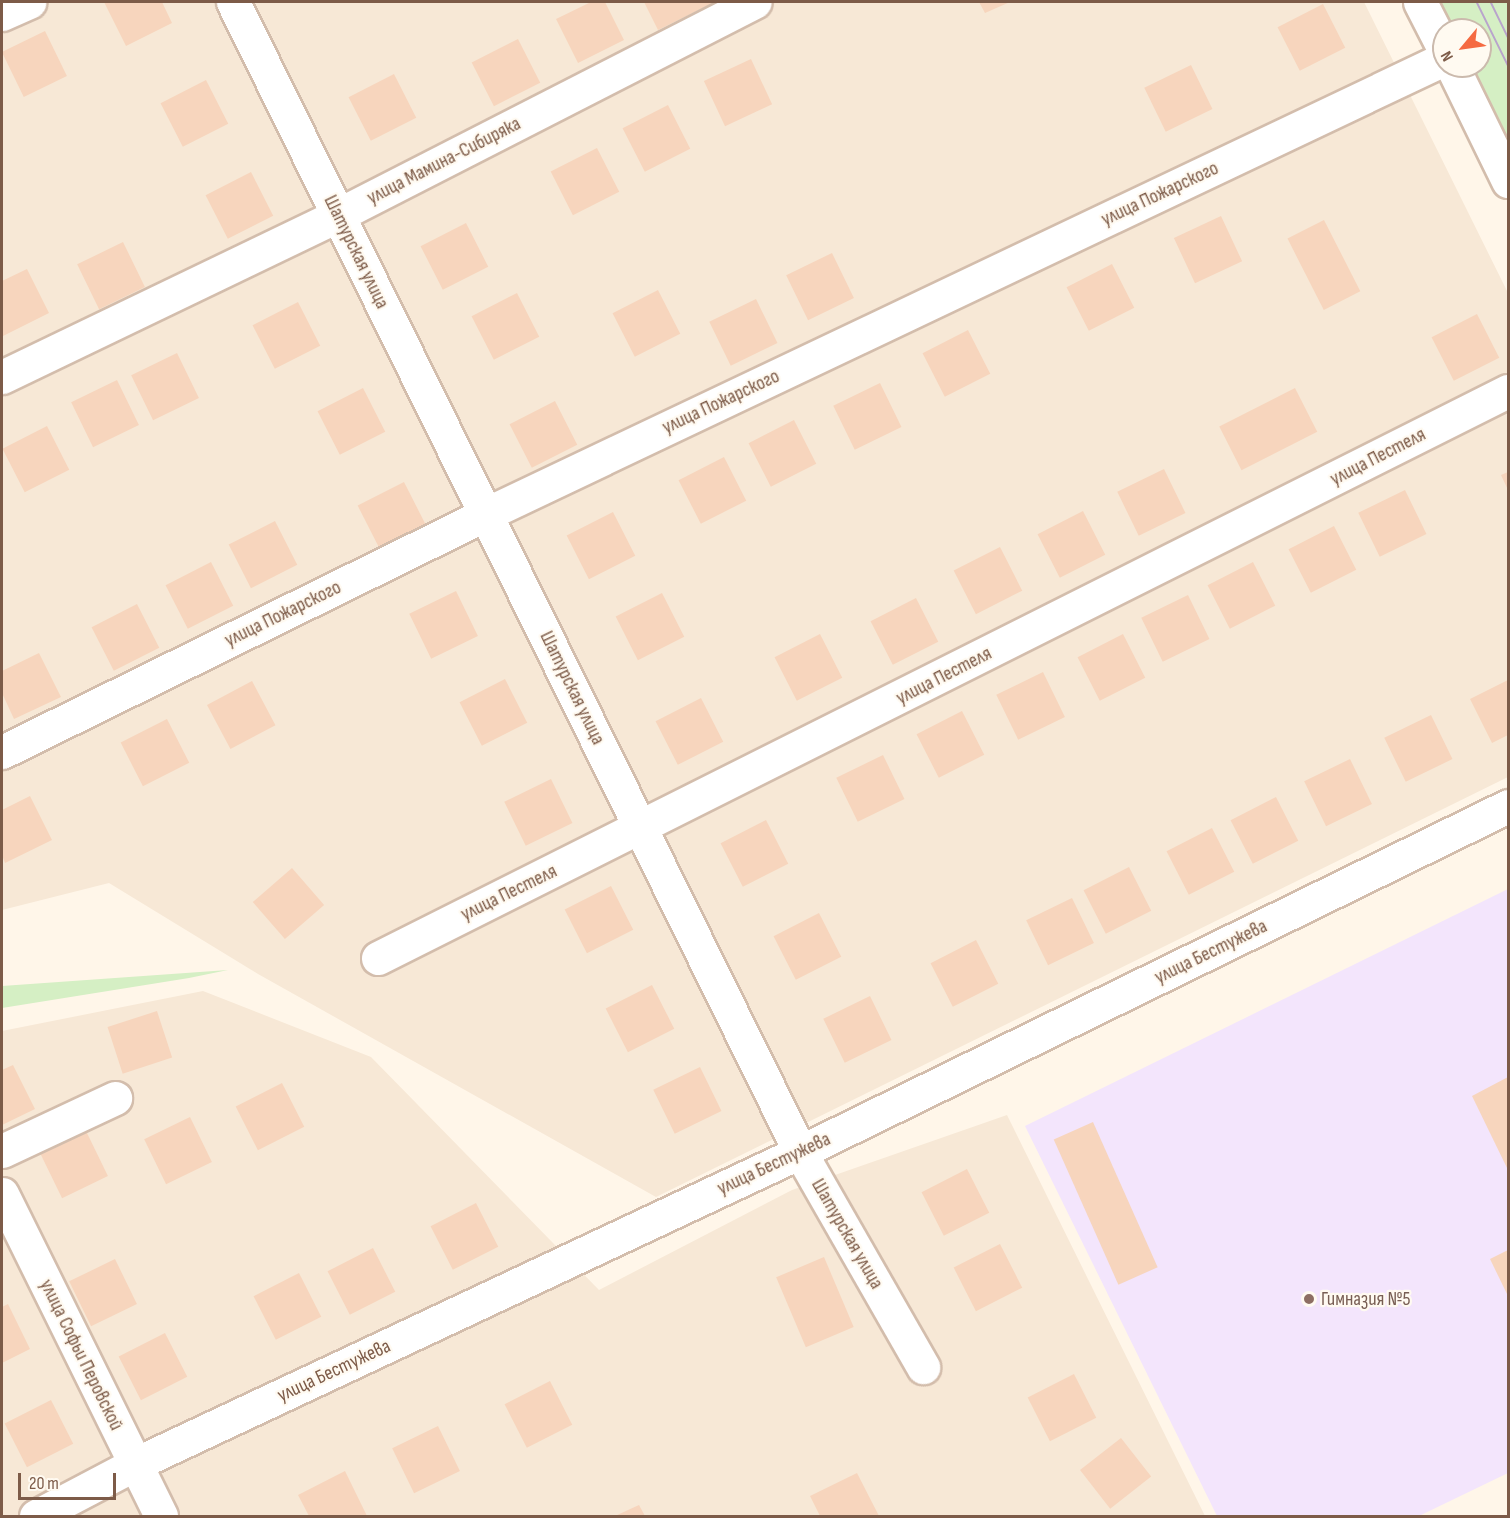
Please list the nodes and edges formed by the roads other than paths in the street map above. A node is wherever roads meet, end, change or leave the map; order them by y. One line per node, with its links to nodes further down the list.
1 (29, 2): 5 (street)
2 (233, 2): 10 (street, Шатурская улица)
3 (755, 2): 10 (street, улица Мамина-Сибиряка)
4 (1420, 2): 6 (street)
5 (2, 14)
6 (1432, 26)
7 (1432, 65): 13 (street, улица Пожарского)
8 (1458, 78): 9 (street)
9 (1509, 181)
10 (338, 215): 11 (street, улица Мамина-Сибиряка); 13 (street, Шатурская улица)
11 (2, 378)
12 (1509, 392): 16 (street, улица Пестеля)
13 (486, 514): 14 (street, улица Пожарского); 16 (street, Шатурская улица)
14 (2, 752)
15 (1509, 806): 20 (street, улица Бестужева)
16 (641, 828): 17 (street, улица Пестеля); 20 (street, Шатурская улица)
17 (378, 958)
18 (116, 1098): 19 (street)
19 (2, 1151)
20 (800, 1152): 22 (street, Шатурская улица); 23 (street, улица Бестужева)
21 (2, 1194): 23 (street, улица Софьи Перовской)
22 (923, 1367)
23 (135, 1464): 24 (street, улица Бестужева); 25 (street, улица Софьи Перовской)
24 (36, 1516)
25 (161, 1516)

